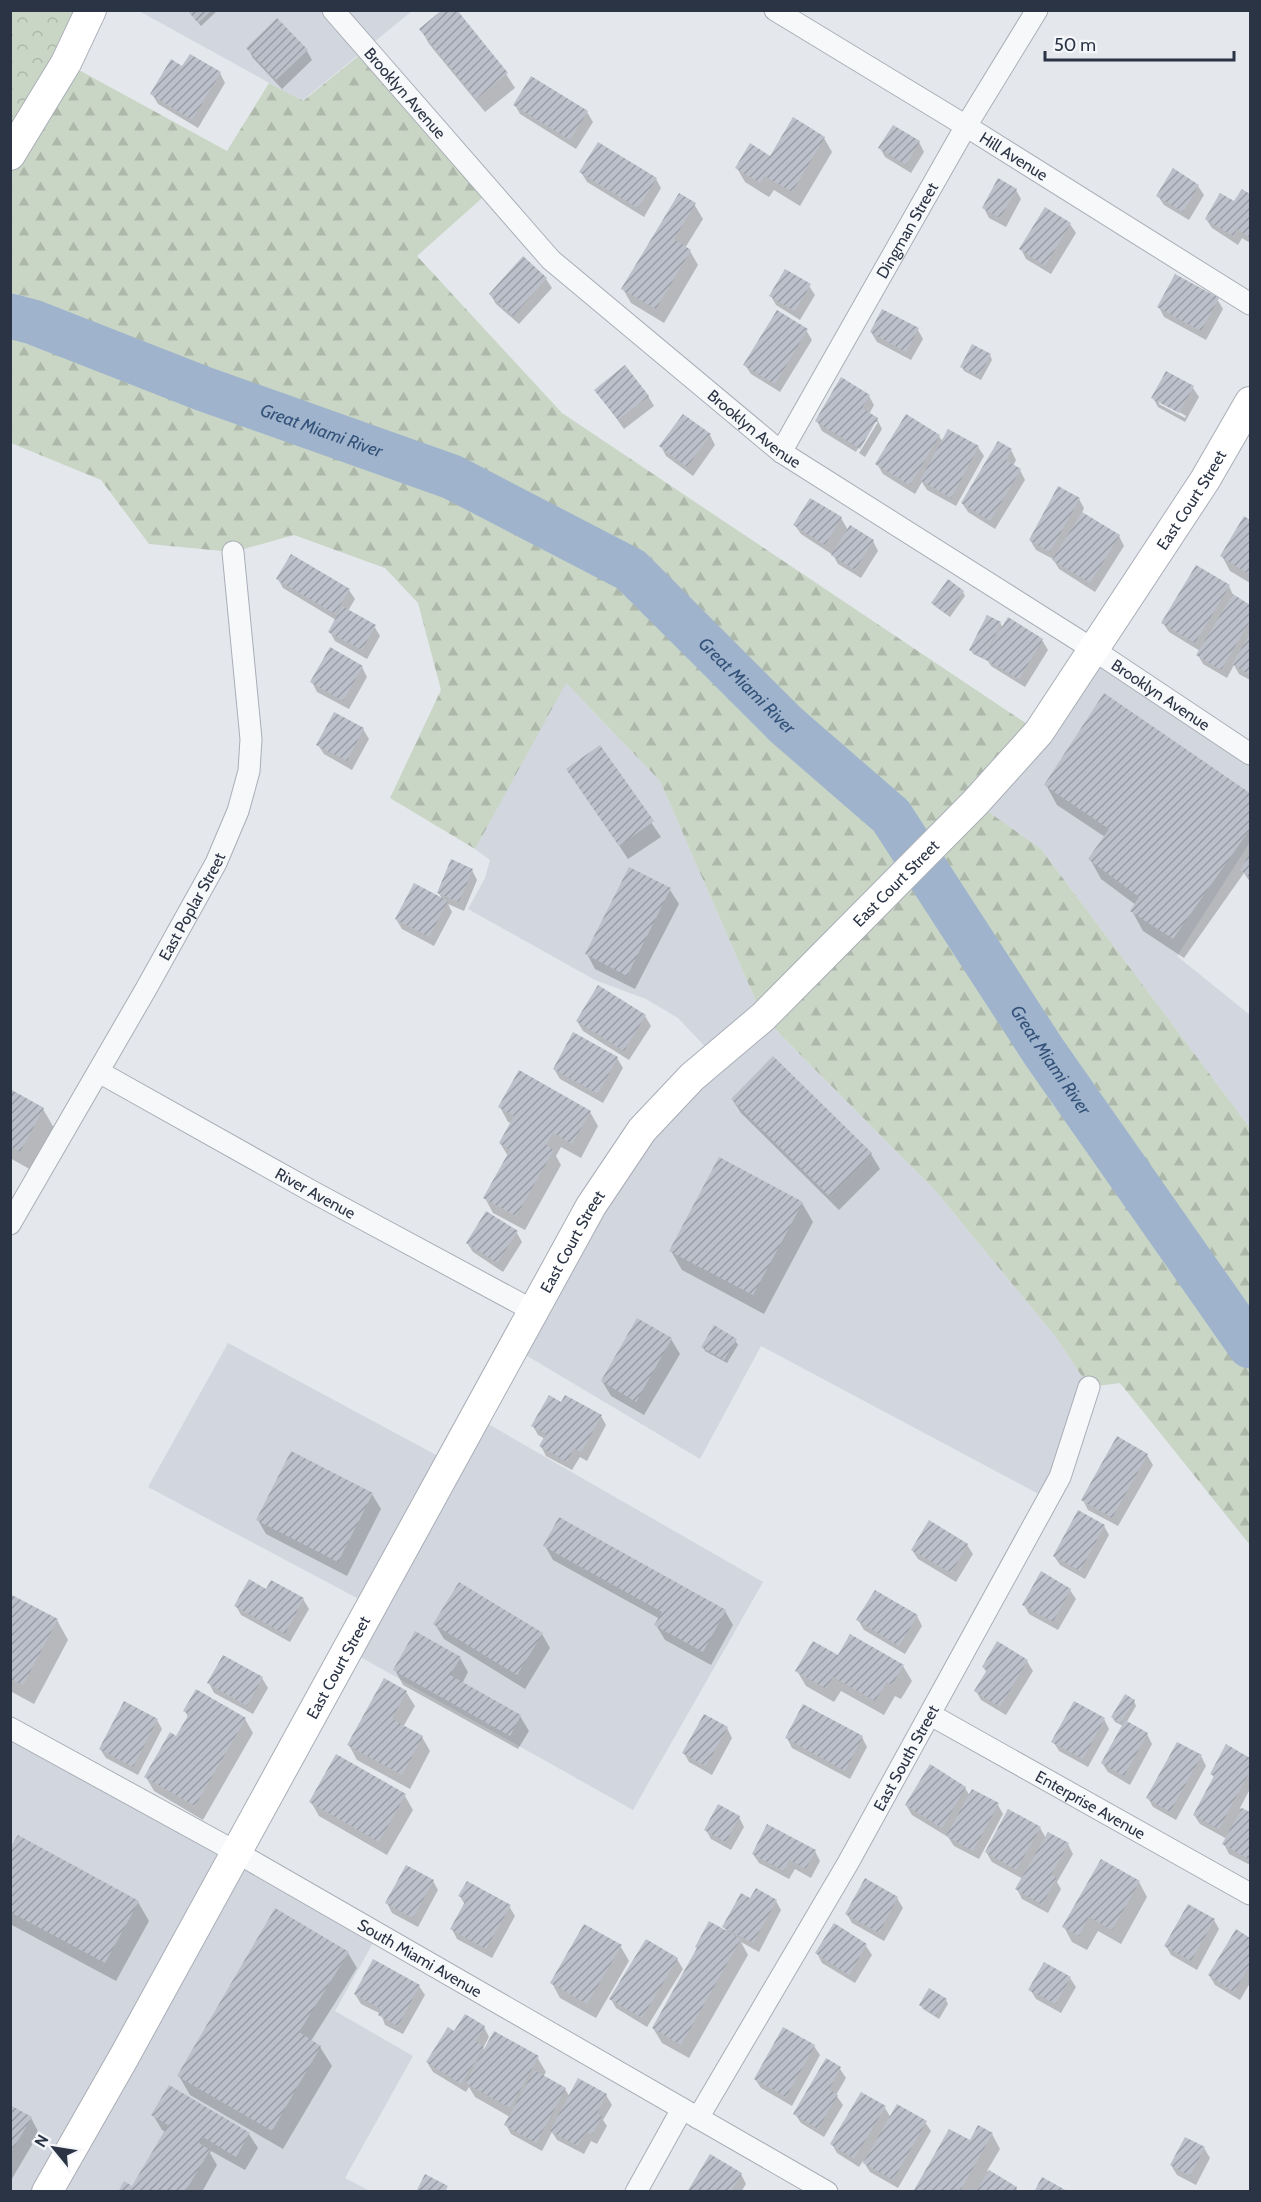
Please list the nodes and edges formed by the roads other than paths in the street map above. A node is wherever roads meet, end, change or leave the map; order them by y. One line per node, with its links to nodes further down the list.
1 (91, 10): 6 (main road)
2 (333, 10): 9 (street, Brooklyn Avenue)
3 (775, 10): 5 (street, Hill Avenue)
4 (1037, 10): 5 (street, Dingman Street)
5 (966, 126): 7 (street, Hill Avenue); 9 (street, Dingman Street)
6 (10, 155)
7 (1251, 304)
8 (1251, 402): 11 (main road, East Court Street)
9 (780, 452): 11 (street, Brooklyn Avenue)
10 (233, 552): 13 (street, East Poplar Street)
11 (1094, 650): 12 (street, Brooklyn Avenue); 15 (main road, East Court Street)
12 (1251, 754)
13 (99, 1072): 14 (street, East Poplar Street); 15 (street, River Avenue)
14 (10, 1224)
15 (534, 1311): 19 (main road, East Court Street)
16 (1089, 1387): 17 (street, East South Street)
17 (931, 1714): 20 (street, Enterprise Avenue); 21 (street, East South Street)
18 (10, 1728): 19 (street, South Miami Avenue)
19 (236, 1852): 21 (street, South Miami Avenue); 22 (main road, East Court Street)
20 (1251, 1894)
21 (690, 2113): 23 (street, East South Street); 24 (street, South Miami Avenue)
22 (47, 2192)
23 (636, 2192)
24 (827, 2192)

